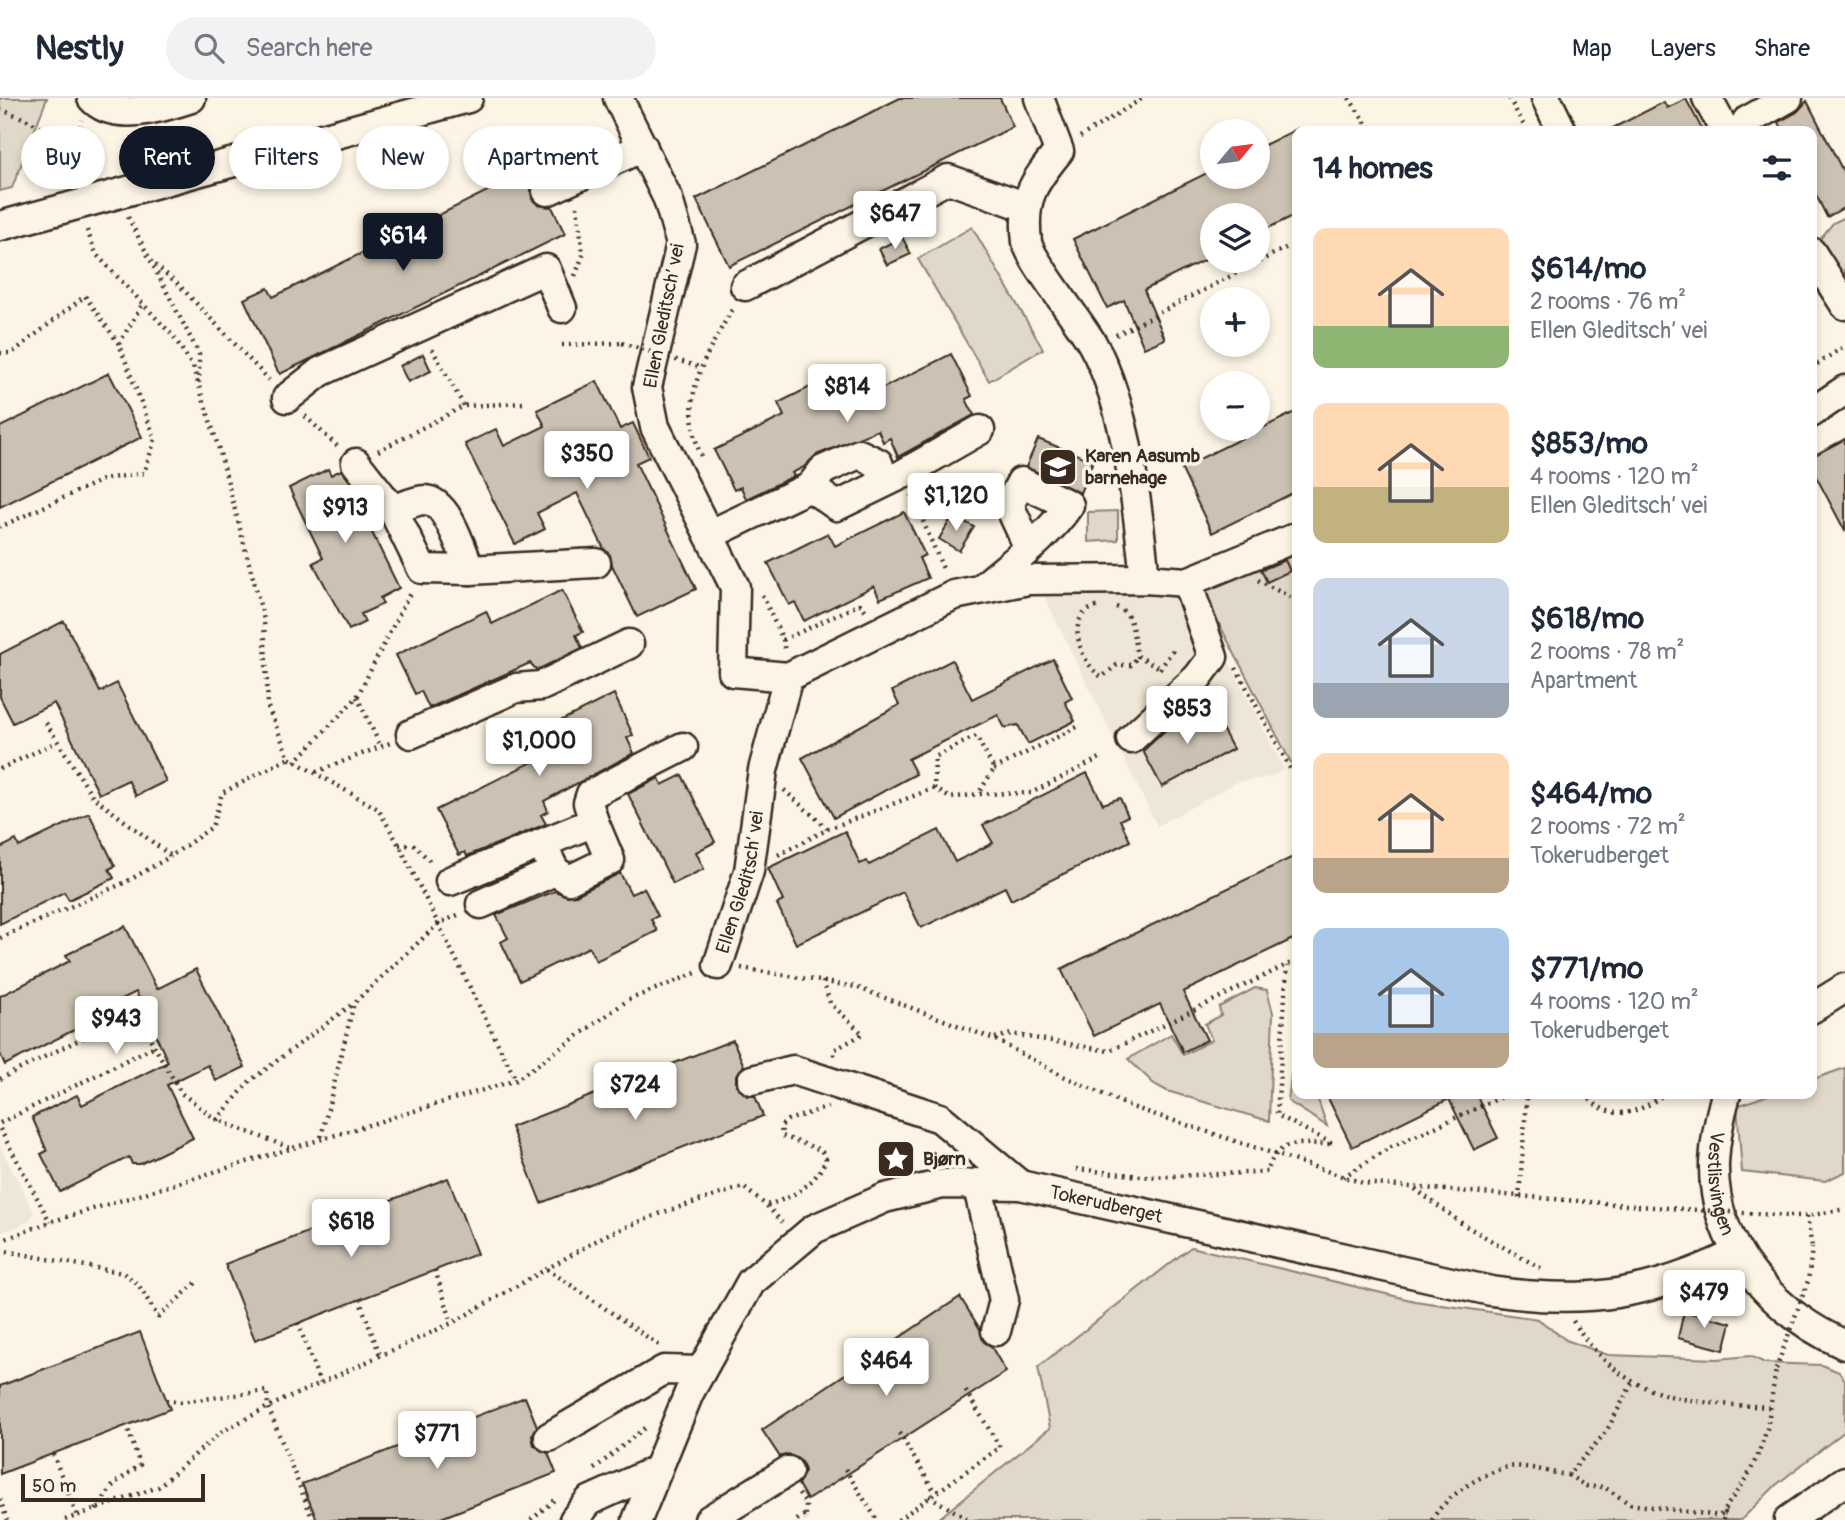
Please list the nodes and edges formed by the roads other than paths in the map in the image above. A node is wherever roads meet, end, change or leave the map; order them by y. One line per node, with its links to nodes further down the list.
1 (191, 98): 6 (street)
2 (618, 98): 12 (street, Ellen Gleditsch’ vei)
3 (1039, 98): 14 (street)
4 (1546, 98): 9 (street)
5 (1707, 98): 10 (street)
6 (94, 100)
7 (451, 100): 15 (street)
8 (1776, 101): 11 (street)
9 (1560, 126)
10 (1722, 126)
11 (1744, 126)
12 (643, 147): 13 (street); 28 (street, Ellen Gleditsch’ vei)
13 (623, 156)
14 (1024, 206): 17 (street); 33 (street)
15 (0, 226)
16 (1817, 262): 18 (street)
17 (745, 286)
18 (1845, 306)
19 (562, 308): 21 (street)
20 (1845, 390): 22 (street)
21 (286, 398)
22 (1817, 409)
23 (980, 430): 25 (street)
24 (356, 463): 27 (street)
25 (893, 478): 26 (street); 26 (street)
26 (810, 487): 28 (street)
27 (393, 510): 32 (street); 32 (street)
28 (709, 535): 37 (street, Ellen Gleditsch’ vei)
29 (1292, 539): 34 (street)
30 (1029, 548): 35 (street)
31 (596, 563): 32 (street)
32 (470, 570)
33 (1145, 579): 34 (street); 35 (street)
34 (1187, 582): 39 (street)
35 (967, 592): 37 (street)
36 (629, 644): 38 (street)
37 (788, 677): 46 (street, Ellen Gleditsch’ vei)
38 (411, 734)
39 (1131, 738)
40 (683, 747): 41 (street)
41 (594, 822): 42 (street); 43 (street)
42 (542, 845): 43 (street); 44 (street)
43 (555, 871): 45 (street)
44 (450, 881)
45 (481, 904)
46 (718, 965)
47 (1845, 988): 48 (street)
48 (1817, 1005)
49 (751, 1080): 52 (street)
50 (1725, 1099): 53 (street, Vestlisvingen)
51 (977, 1183): 52 (street, Tokerudberget); 54 (street); 56 (street, Tokerudberget)
52 (1020, 1185): 53 (street, Tokerudberget)
53 (1737, 1252): 55 (street, Vestlisvingen)
54 (996, 1331)
55 (1845, 1345)
56 (701, 1371): 57 (street); 58 (street, Tokerudberget)
57 (549, 1437)
58 (657, 1470): 61 (street); 62 (street, Tokerudberget)
59 (788, 1471): 63 (street)
60 (1845, 1481): 64 (street)
61 (574, 1520)
62 (637, 1520)
63 (709, 1520)
64 (1789, 1520)

